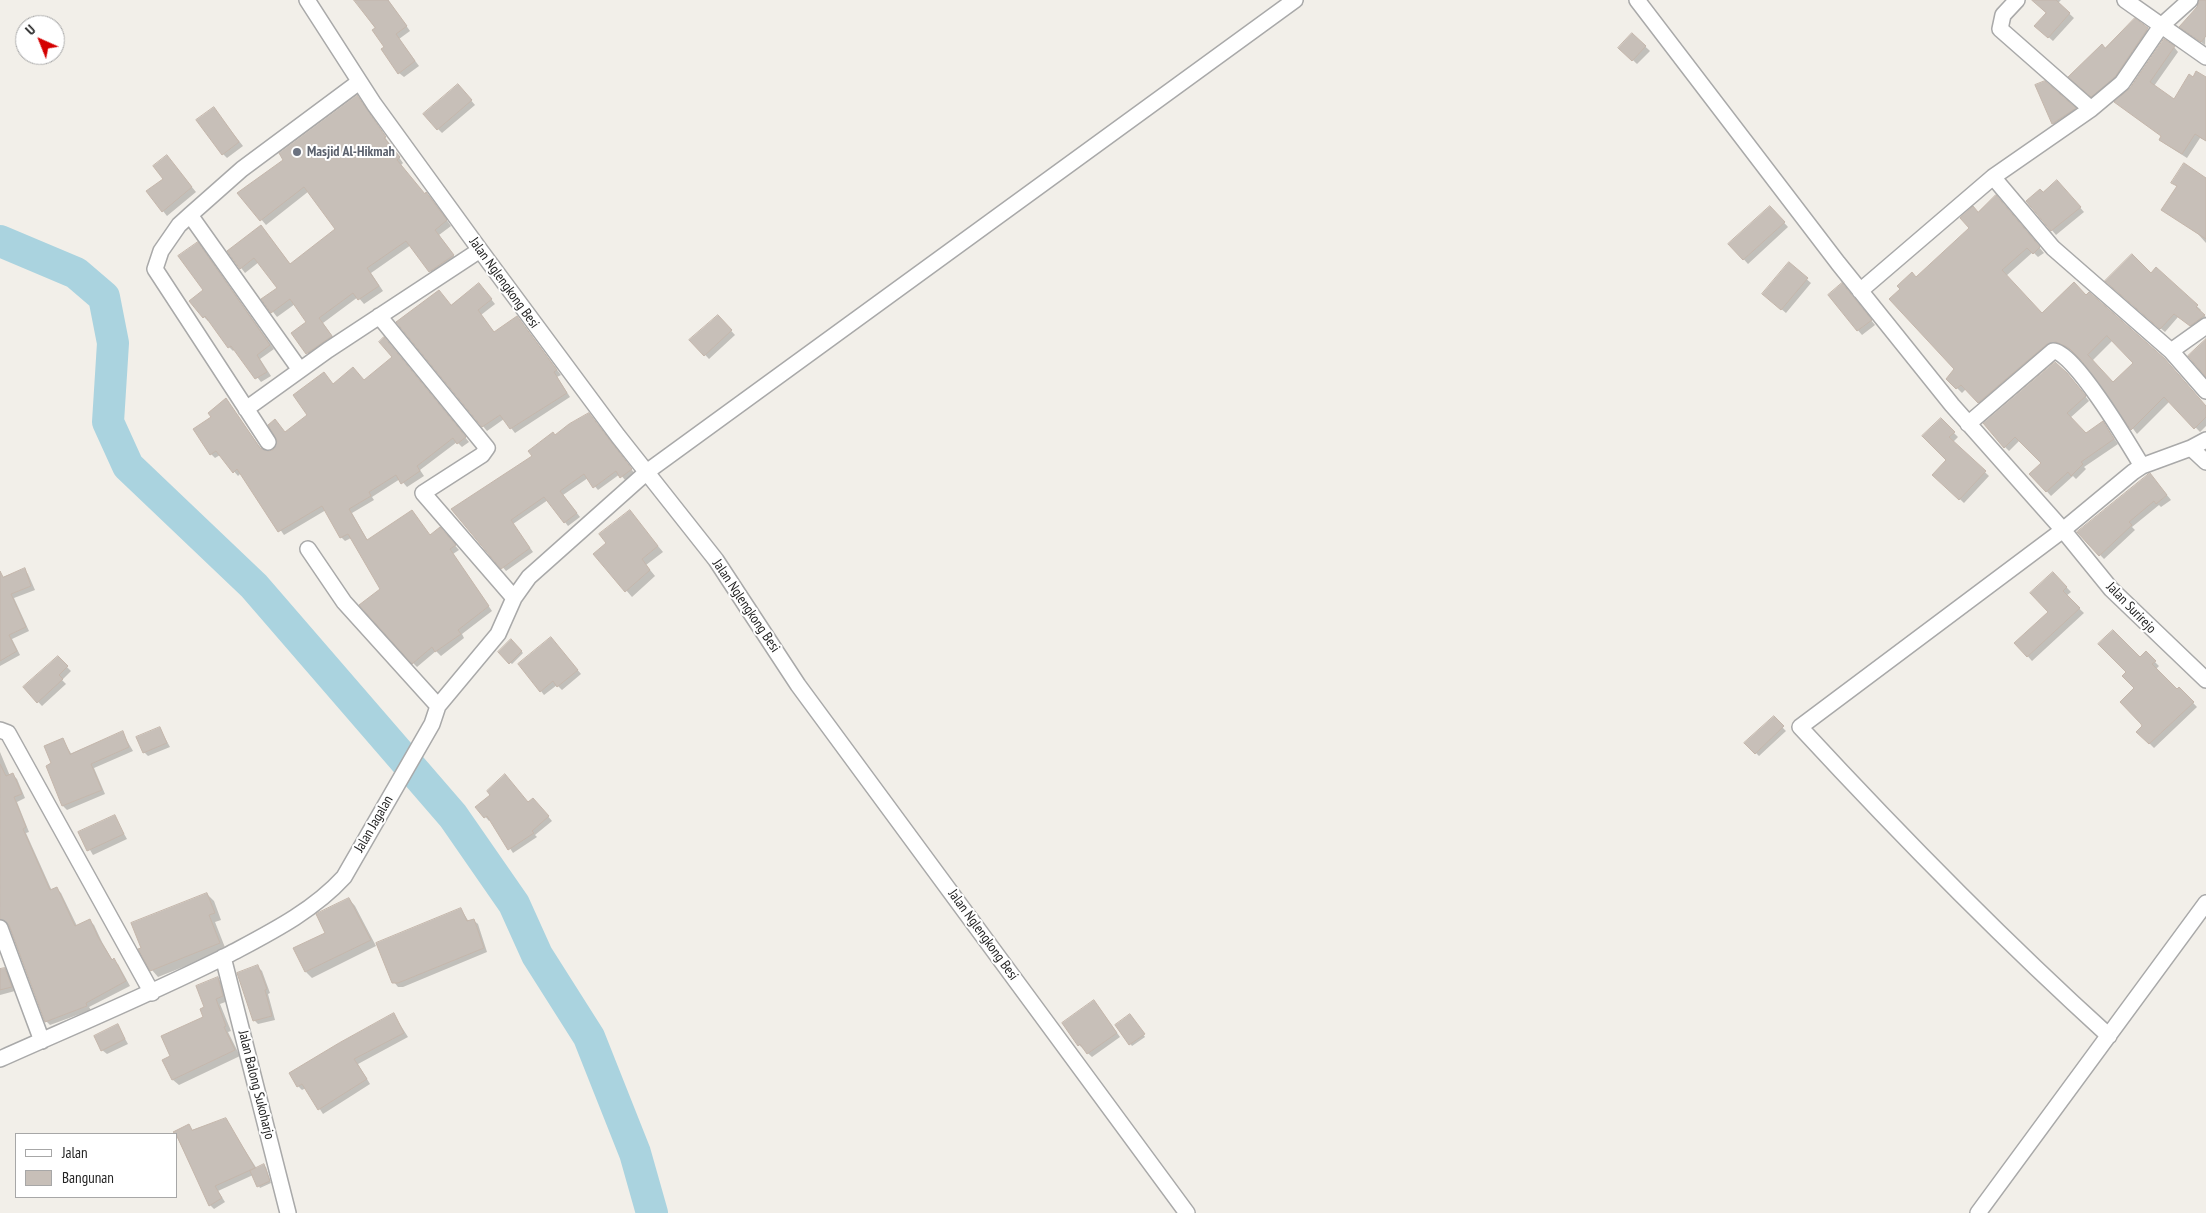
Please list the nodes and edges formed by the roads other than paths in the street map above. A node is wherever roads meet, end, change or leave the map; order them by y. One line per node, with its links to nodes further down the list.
1 (307, 0): 9 (street, Jalan Nglengkong Besi)
2 (1295, 0): 27 (street, Jalan Jagalan)
3 (1637, 0): 14 (street, Jalan Surirejo)
4 (2017, 0): 10 (street)
5 (2125, 0): 7 (street)
6 (2190, 0): 7 (street)
7 (2161, 26): 8 (street); 10 (street)
8 (2206, 57)
9 (359, 82): 12 (street); 13 (street, Jalan Nglengkong Besi)
10 (2090, 108): 11 (street)
11 (1993, 177): 14 (street); 17 (street)
12 (190, 215): 18 (street); 20 (street)
13 (480, 250): 15 (street); 27 (street, Jalan Nglengkong Besi)
14 (1860, 291): 21 (street, Jalan Surirejo)
15 (379, 316): 18 (street); 30 (street)
16 (2206, 326): 17 (street)
17 (2171, 351): 19 (street)
18 (300, 370): 20 (street)
19 (2206, 391)
20 (246, 409): 23 (street)
21 (1968, 424): 26 (street); 28 (street, Jalan Surirejo)
22 (2206, 440): 24 (street)
23 (268, 442)
24 (2192, 448): 25 (street); 26 (street)
25 (2206, 462)
26 (2142, 466): 28 (street)
27 (648, 471): 30 (street, Jalan Jagalan); 42 (street, Jalan Nglengkong Besi)
28 (2063, 530): 31 (street, Jalan Surirejo); 38 (street)
29 (308, 549): 32 (street)
30 (514, 598): 32 (street, Jalan Jagalan)
31 (2206, 680)
32 (438, 706): 36 (street, Jalan Jagalan)
33 (0, 730): 37 (street)
34 (2206, 903): 38 (street)
35 (0, 928): 39 (street)
36 (223, 957): 37 (street, Jalan Jagalan); 41 (street, Jalan Balong Sukoharjo)
37 (152, 993): 39 (street, Jalan Jagalan)
38 (2109, 1036): 43 (street)
39 (42, 1041): 40 (street, Jalan Jagalan)
40 (0, 1059)
41 (288, 1213)
42 (1186, 1213)
43 (1978, 1213)

